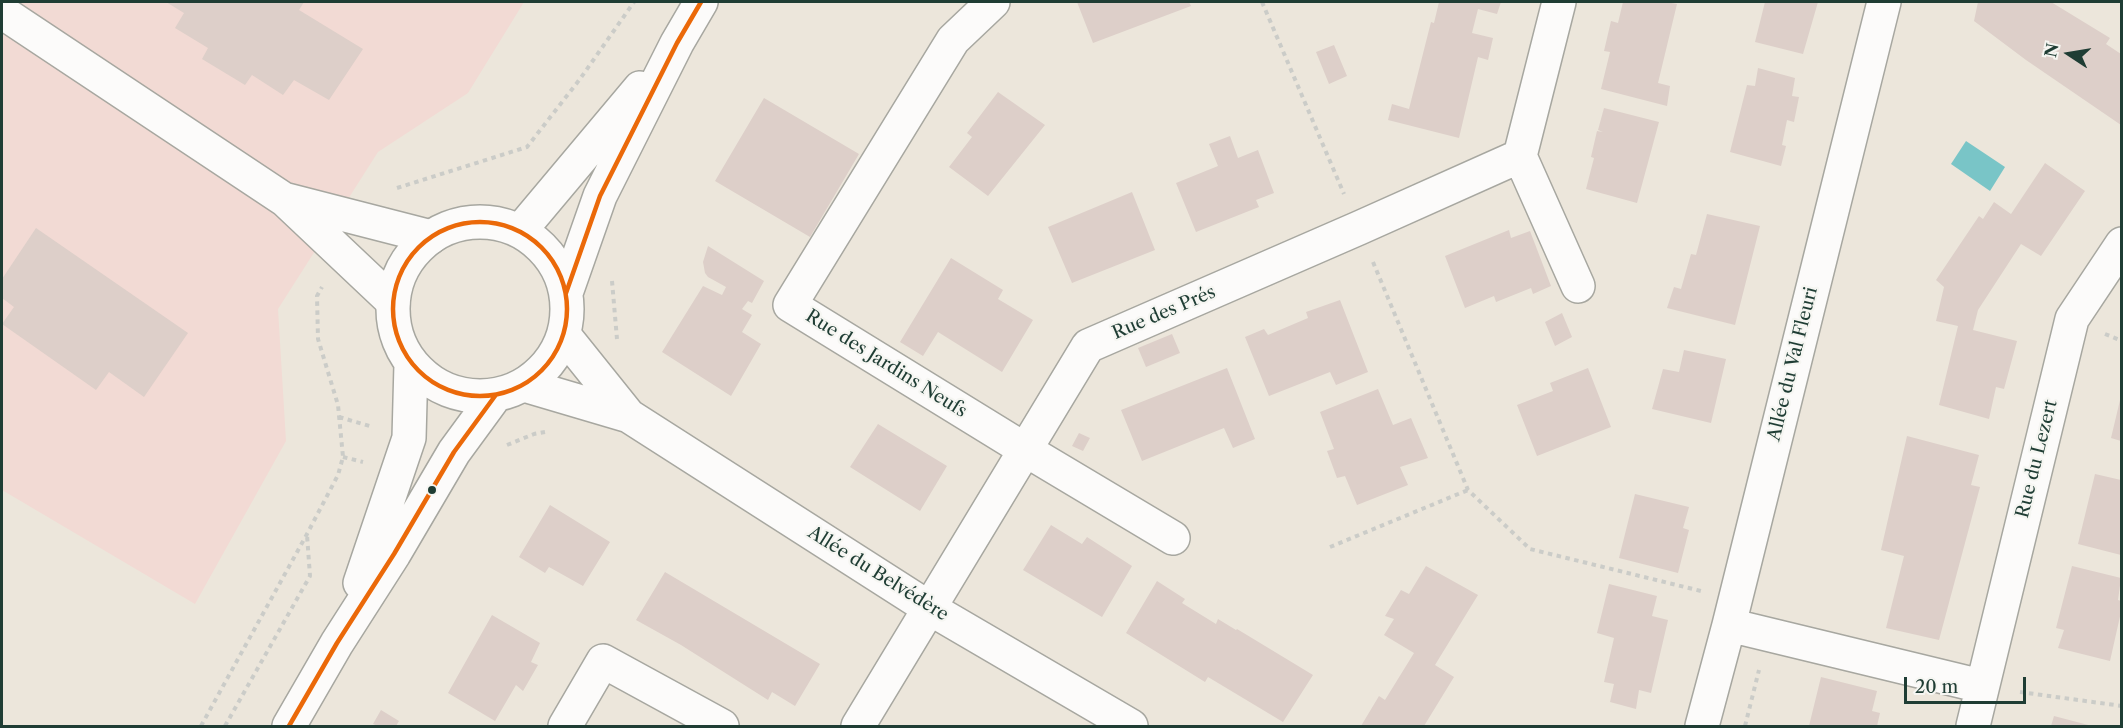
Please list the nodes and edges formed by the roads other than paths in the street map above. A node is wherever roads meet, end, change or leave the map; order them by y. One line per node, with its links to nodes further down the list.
1 (701, 2): 6 (street)
2 (993, 2): 19 (street, Rue des Jardins Neufs)
3 (1559, 2): 7 (street)
4 (1884, 2): 22 (street, Allée du Val Fleuri)
5 (2, 12): 8 (street)
6 (678, 43): 9 (street); 13 (street)
7 (1520, 156): 12 (street); 19 (street, Rue des Prés)
8 (285, 200): 10 (street); 14 (street)
9 (520, 231): 10 (street); 13 (street)
10 (431, 237): 14 (street)
11 (2121, 244): 24 (street, Rue du Lezert)
12 (1578, 286)
13 (566, 293): 15 (street)
14 (393, 302): 16 (street)
15 (564, 335): 17 (street); 18 (street, Allée du Belvédère)
16 (411, 364): 17 (street); 23 (street)
17 (510, 391): 18 (street, Allée du Belvédère); 23 (street)
18 (619, 404): 21 (street, Allée du Belvédère)
19 (1024, 449): 20 (street, Rue des Jardins Neufs); 21 (street, Rue des Prés)
20 (1173, 538)
21 (929, 608): 28 (street, Rue des Prés); 29 (street, Allée du Belvédère)
22 (1732, 612): 24 (street); 30 (street, Allée du Val Fleuri)
23 (337, 643): 26 (street)
24 (1981, 687): 31 (street, Rue du Lezert)
25 (717, 725): 27 (street)
26 (289, 726)
27 (566, 726)
28 (858, 726)
29 (1131, 726)
30 (1702, 726)
31 (1973, 726)

